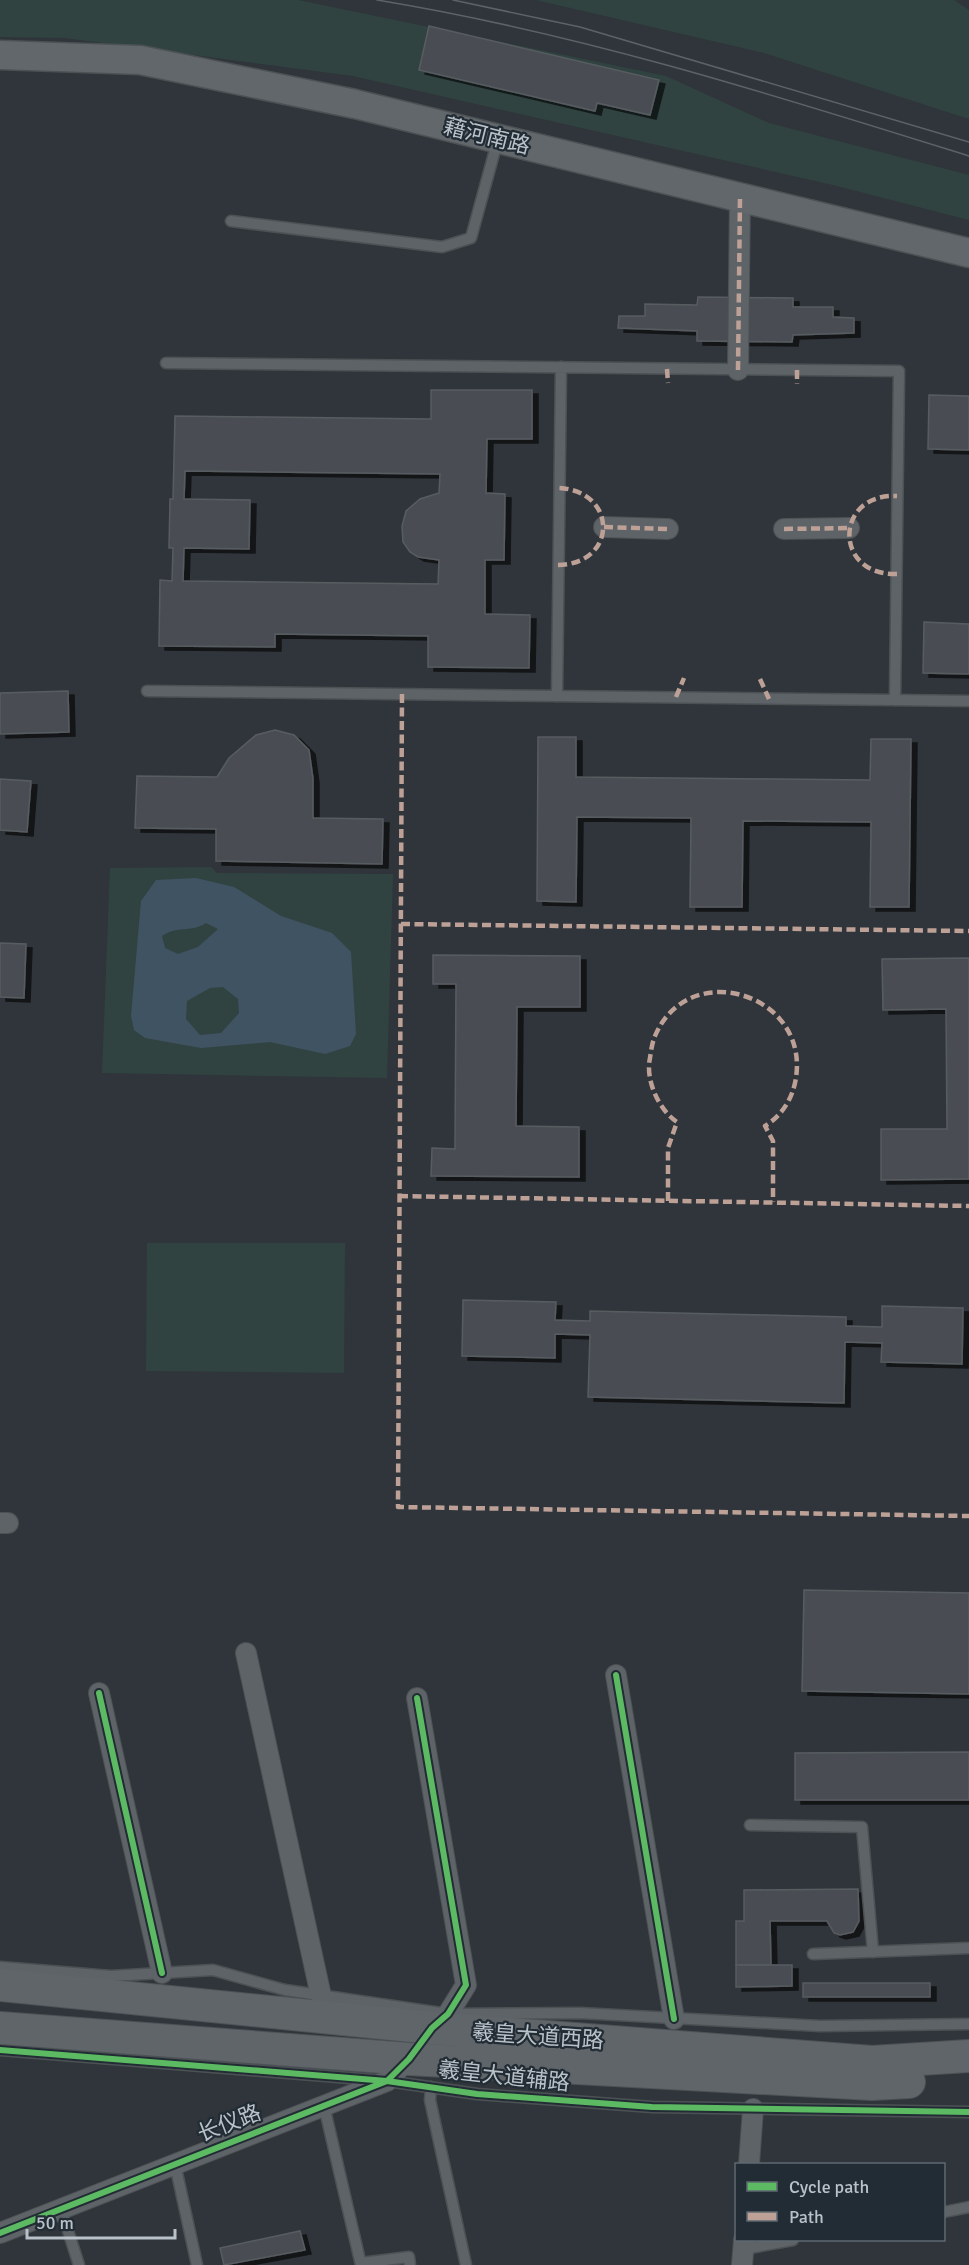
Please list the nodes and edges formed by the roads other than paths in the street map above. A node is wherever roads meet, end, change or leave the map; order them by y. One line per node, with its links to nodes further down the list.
1 (0, 55): 2 (main road, 藉河南路)
2 (498, 139): 3 (main road, 藉河南路); 4 (lane)
3 (740, 197): 5 (main road, 藉河南路); 8 (street)
4 (231, 221)
5 (969, 253)
6 (166, 363): 7 (lane)
7 (561, 367): 8 (lane); 14 (lane)
8 (738, 370): 15 (lane)
9 (603, 527): 11 (street)
10 (849, 528): 12 (street)
11 (668, 529)
12 (784, 529)
13 (147, 692): 14 (lane)
14 (557, 696): 15 (lane)
15 (895, 700): 16 (lane)
16 (969, 701)
17 (246, 1653): 28 (street)
18 (616, 1675): 29 (street)
19 (99, 1693): 26 (street)
20 (417, 1698): 30 (street, 长仪路)
21 (750, 1825): 23 (lane)
22 (969, 1948): 23 (lane)
23 (873, 1952): 24 (lane)
24 (813, 1954)
25 (0, 1967): 26 (lane)
26 (162, 1973): 28 (lane)
27 (0, 1985): 30 (main road, 羲皇大道西路)
28 (321, 1996): 30 (lane)
29 (674, 2019): 30 (lane); 31 (lane)
30 (440, 2021): 34 (main road, 羲皇大道西路); 35 (street, 长仪路)
31 (969, 2024)
32 (0, 2028): 35 (main road, 羲皇大道西路)
33 (0, 2050): 37 (lane, 羲皇大道辅路)
34 (969, 2056)
35 (409, 2059): 36 (main road, 羲皇大道西路); 37 (street, 长仪路)
36 (969, 2078)
37 (387, 2081): 38 (lane, 羲皇大道辅路); 39 (street, 长仪路)
38 (431, 2088): 40 (lane, 羲皇大道辅路); 54 (lane)
39 (324, 2106): 43 (street, 长仪路); 50 (lane)
40 (753, 2109): 41 (lane, 羲皇大道辅路); 42 (street)
41 (969, 2112)
42 (749, 2163)
43 (175, 2164): 45 (street, 长仪路); 52 (lane)
44 (969, 2207): 46 (lane)
45 (61, 2209): 47 (street, 长仪路); 51 (lane)
46 (945, 2212)
47 (0, 2233)
48 (788, 2241): 49 (lane)
49 (743, 2251)
50 (361, 2264): 53 (lane)
51 (79, 2265)
52 (197, 2265)
53 (410, 2265)
54 (466, 2265)

